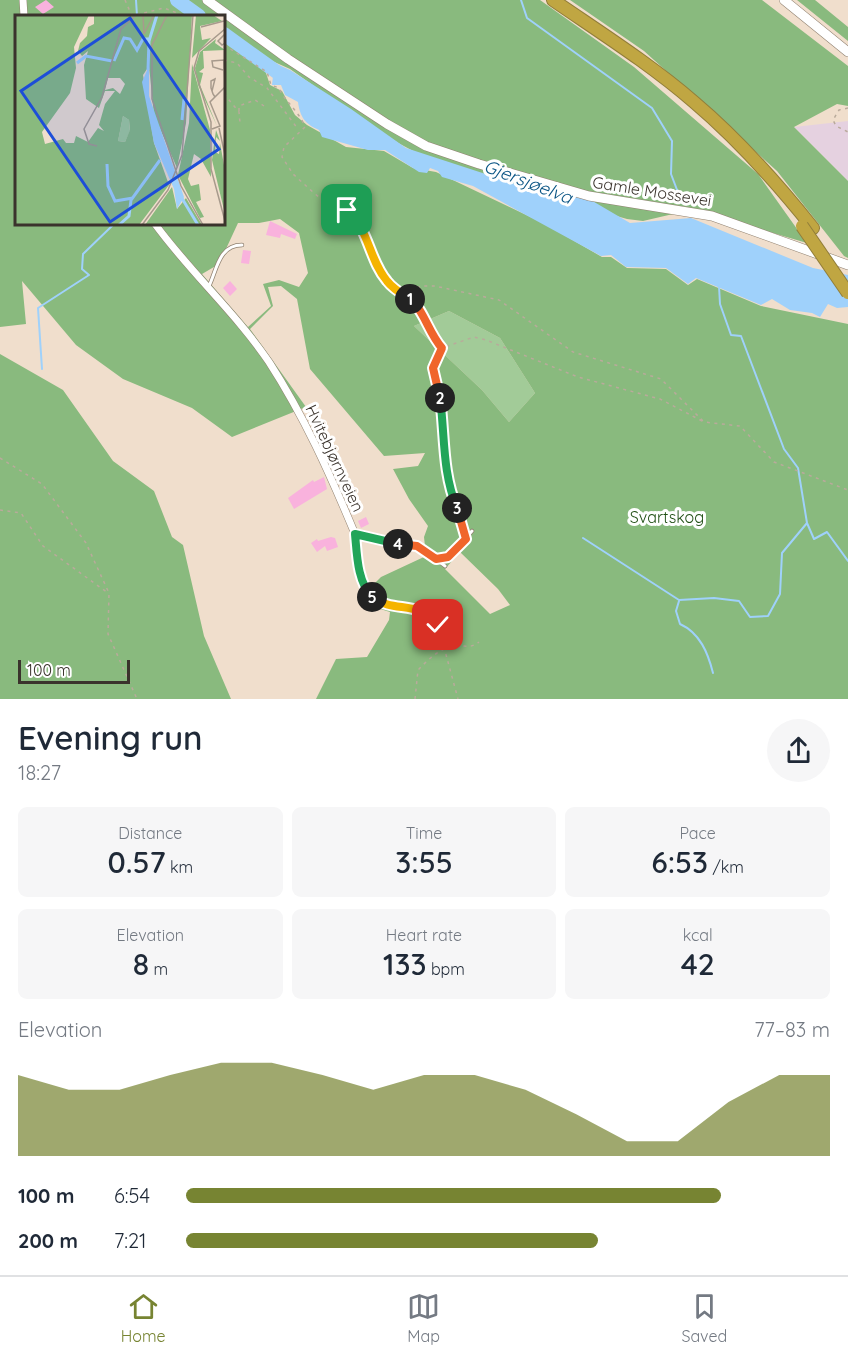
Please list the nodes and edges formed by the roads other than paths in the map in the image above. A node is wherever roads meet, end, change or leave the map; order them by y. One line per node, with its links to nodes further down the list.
1 (23, 0): 6 (street)
2 (207, 0): 11 (main road, Gamle Mossevei)
3 (542, 0): 9 (highway)
4 (553, 0): 9 (highway)
5 (784, 0): 7 (main road)
6 (24, 15)
7 (848, 52)
8 (156, 225): 13 (street, Hvitebjørnveien)
9 (808, 227): 12 (highway); 14 (highway, bridge)
10 (242, 245): 13 (lane)
11 (848, 265)
12 (848, 278)
13 (208, 287): 16 (street, Hvitebjørnveien)
14 (848, 293)
15 (472, 531): 17 (lane)
16 (355, 534): 17 (lane)
17 (436, 559): 18 (lane)
18 (445, 566)

